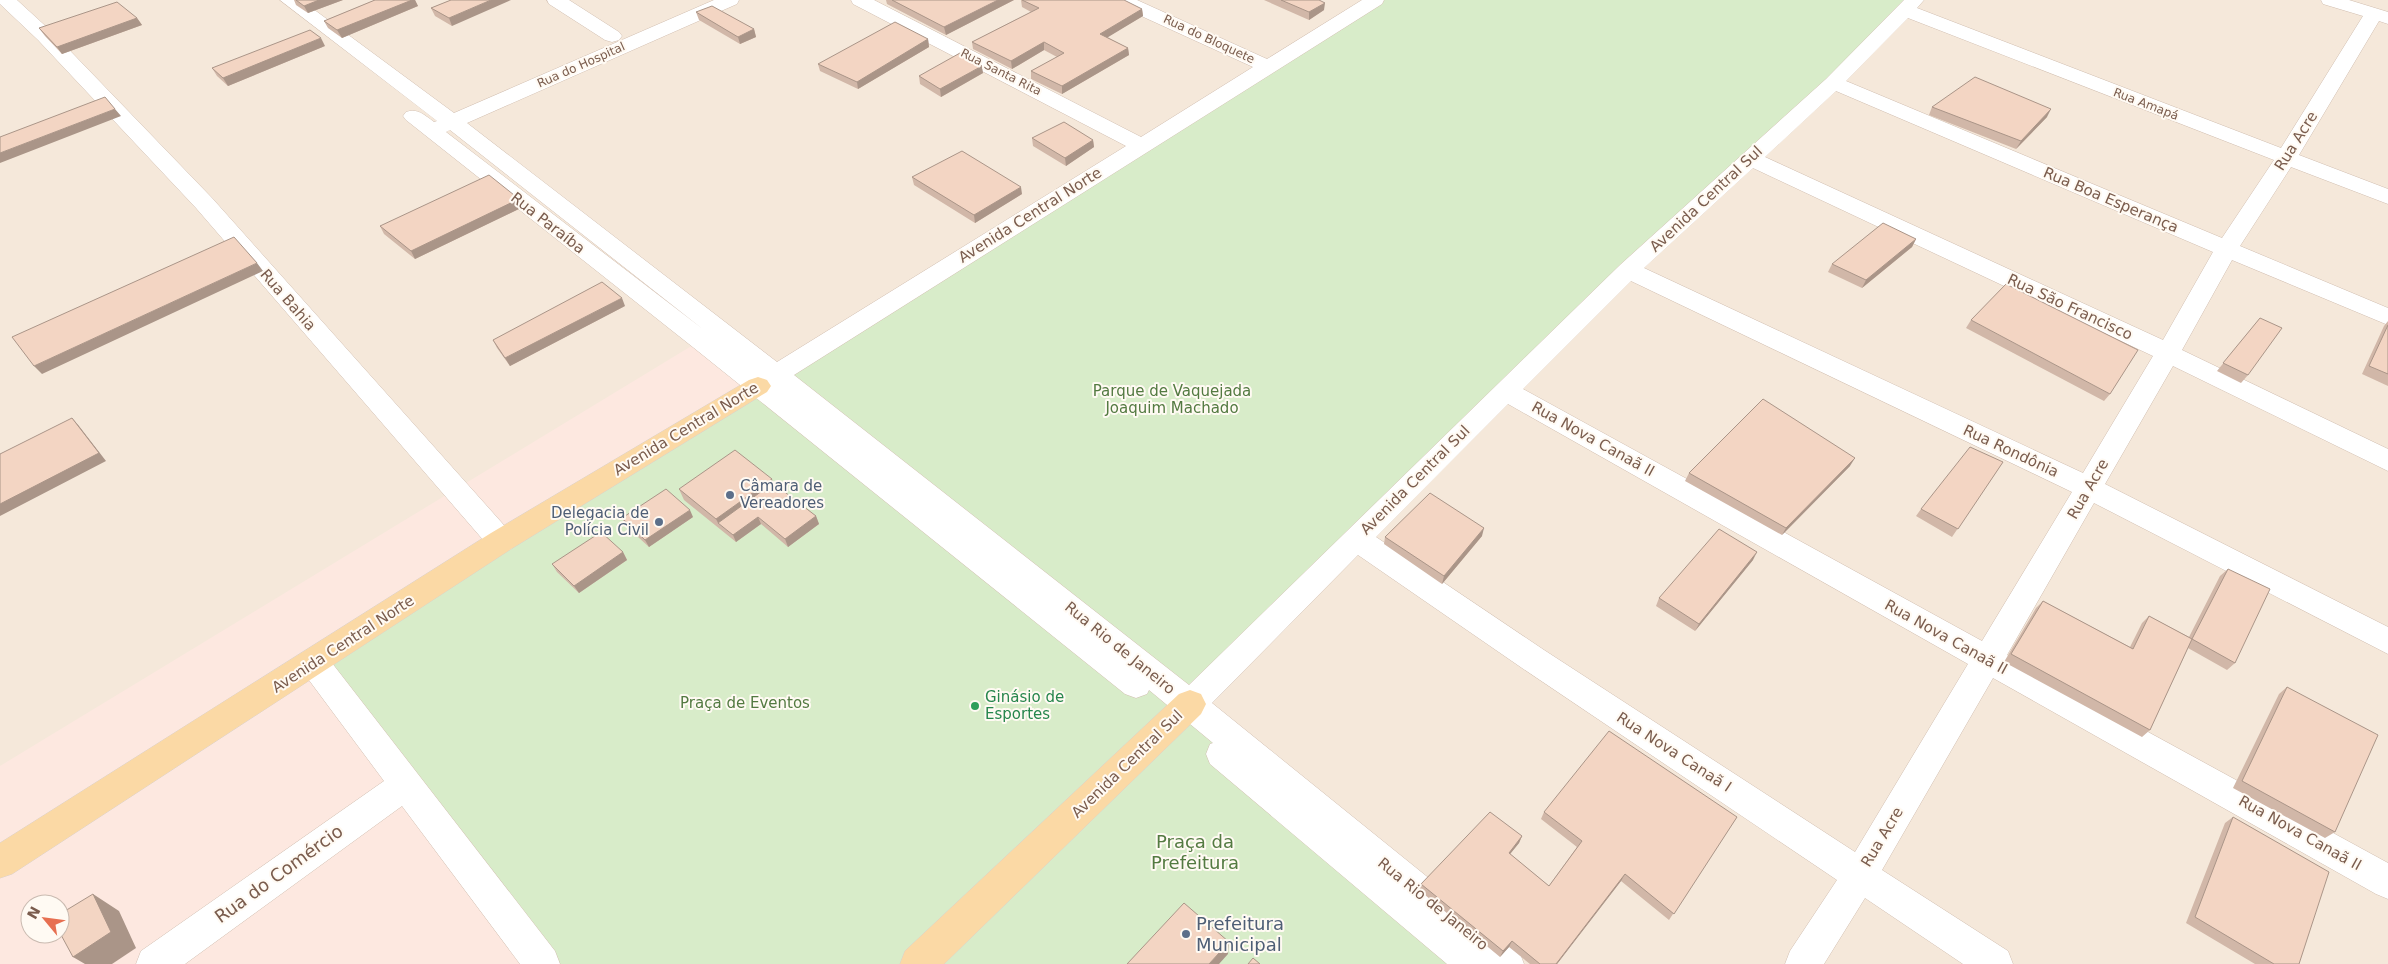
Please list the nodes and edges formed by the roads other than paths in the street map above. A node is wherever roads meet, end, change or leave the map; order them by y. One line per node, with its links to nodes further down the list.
1 (6, 0): 30 (street, Rua Bahia)
2 (271, 0): 16 (street, Rua Paraíba)
3 (289, 0): 16 (street, Rua Paraíba)
4 (556, 0): 13 (street)
5 (696, 0): 13 (street, Rua do Hospital)
6 (730, 0): 16 (street, Rua do Hospital)
7 (860, 0): 17 (street, Rua Santa Rita)
8 (1122, 0): 14 (street, Rua do Bloquete)
9 (1375, 0): 14 (street, Avenida Central Norte)
10 (2330, 0): 12 (street)
11 (1910, 5): 15 (street, Avenida Central Sul); 19 (street, Rua Amapá)
12 (2381, 16): 19 (street, Rua Acre)
13 (612, 36): 16 (street, Rua do Hospital)
14 (1269, 67): 17 (street, Avenida Central Norte)
15 (1834, 83): 18 (street, Avenida Central Sul); 21 (street, Rua Boa Esperança)
16 (433, 120): 25 (street, Rua Paraíba)
17 (1141, 145): 25 (street, Avenida Central Norte)
18 (1749, 158): 22 (street, Avenida Central Sul); 24 (street, Rua São Francisco)
19 (2286, 158): 20 (street, Rua Amapá); 21 (street, Rua Acre)
20 (2388, 197)
21 (2226, 249): 23 (street, Rua Boa Esperança); 24 (street, Rua Acre)
22 (1628, 270): 26 (street, Avenida Central Sul); 28 (street, Rua Rondônia)
23 (2388, 317)
24 (2168, 353): 27 (street, Rua São Francisco); 28 (street, Rua Acre)
25 (767, 380): 30 (main road, Avenida Central Norte); 34 (street, Rua Rio de Janeiro)
26 (1505, 391): 29 (street, Avenida Central Sul); 32 (street, Rua Nova Canaã II)
27 (2388, 461)
28 (2089, 488): 31 (street, Rua Rondônia); 32 (street, Rua Acre)
29 (1355, 538): 34 (street, Avenida Central Sul); 37 (street, Rua Nova Canaã I)
30 (501, 541): 33 (main road, Avenida Central Norte)
31 (2388, 641)
32 (1988, 660): 37 (street, Rua Acre); 38 (street, Rua Nova Canaã II)
33 (314, 663): 35 (street); 36 (main road, Avenida Central Norte)
34 (1183, 710): 41 (main road, Avenida Central Sul); 42 (street, Rua Rio de Janeiro); 43 (street, Rua Rio de Janeiro)
35 (405, 784): 39 (street, Rua do Comércio); 40 (street)
36 (0, 862)
37 (1860, 875): 44 (street, Rua Acre); 45 (street, Rua Nova Canaã I)
38 (2388, 882)
39 (154, 964)
40 (542, 964)
41 (918, 964)
42 (1474, 964)
43 (1506, 964)
44 (1803, 964)
45 (1995, 964)

